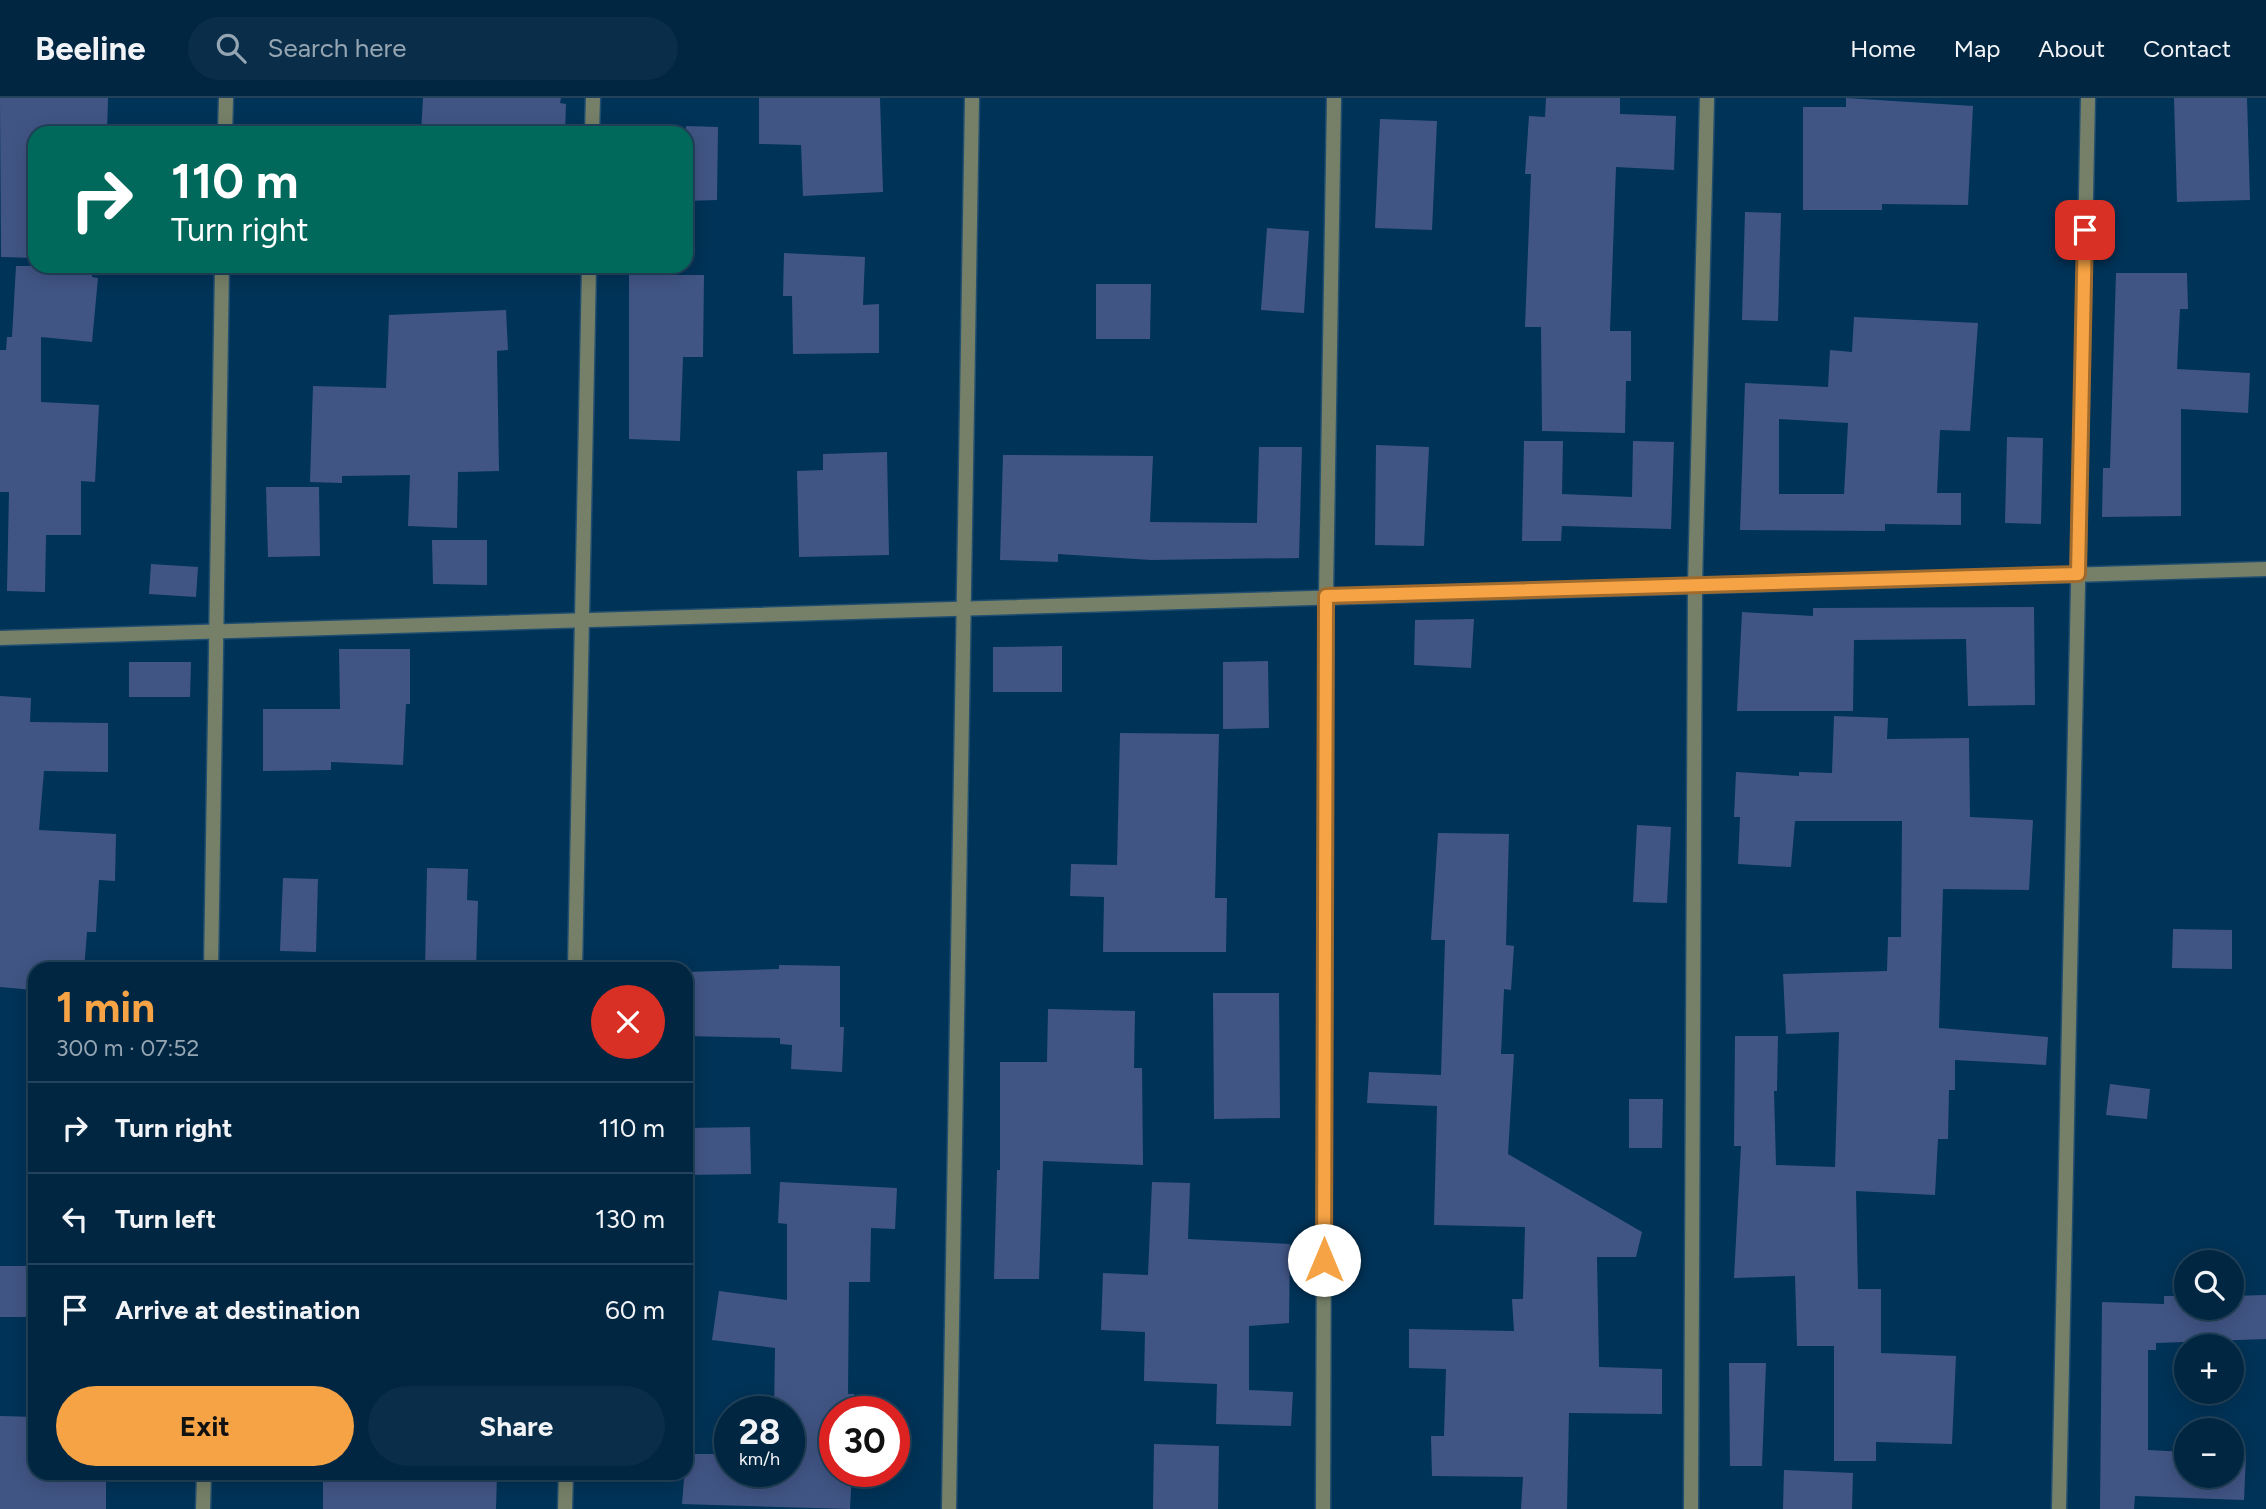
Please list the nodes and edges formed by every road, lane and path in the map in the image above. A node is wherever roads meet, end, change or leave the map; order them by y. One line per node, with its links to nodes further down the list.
1 (226, 98): 7 (street)
2 (593, 98): 8 (street)
3 (972, 98): 15 (street)
4 (1334, 98): 14 (street)
5 (1707, 98): 13 (street)
6 (2088, 98): 12 (street)
7 (225, 126)
8 (592, 126)
9 (222, 273): 17 (street)
10 (589, 273): 16 (street)
11 (2266, 569): 12 (street)
12 (2078, 574): 13 (street); 28 (street)
13 (1695, 585): 14 (street); 27 (street)
14 (1326, 596): 15 (street); 26 (street)
15 (964, 607): 16 (street); 25 (street)
16 (582, 620): 17 (street); 20 (street)
17 (215, 631): 18 (street); 19 (street)
18 (0, 638)
19 (211, 962)
20 (575, 962)
21 (204, 1480): 23 (street)
22 (566, 1480): 24 (street)
23 (203, 1509)
24 (565, 1509)
25 (949, 1509)
26 (1323, 1509)
27 (1691, 1509)
28 (2059, 1509)

